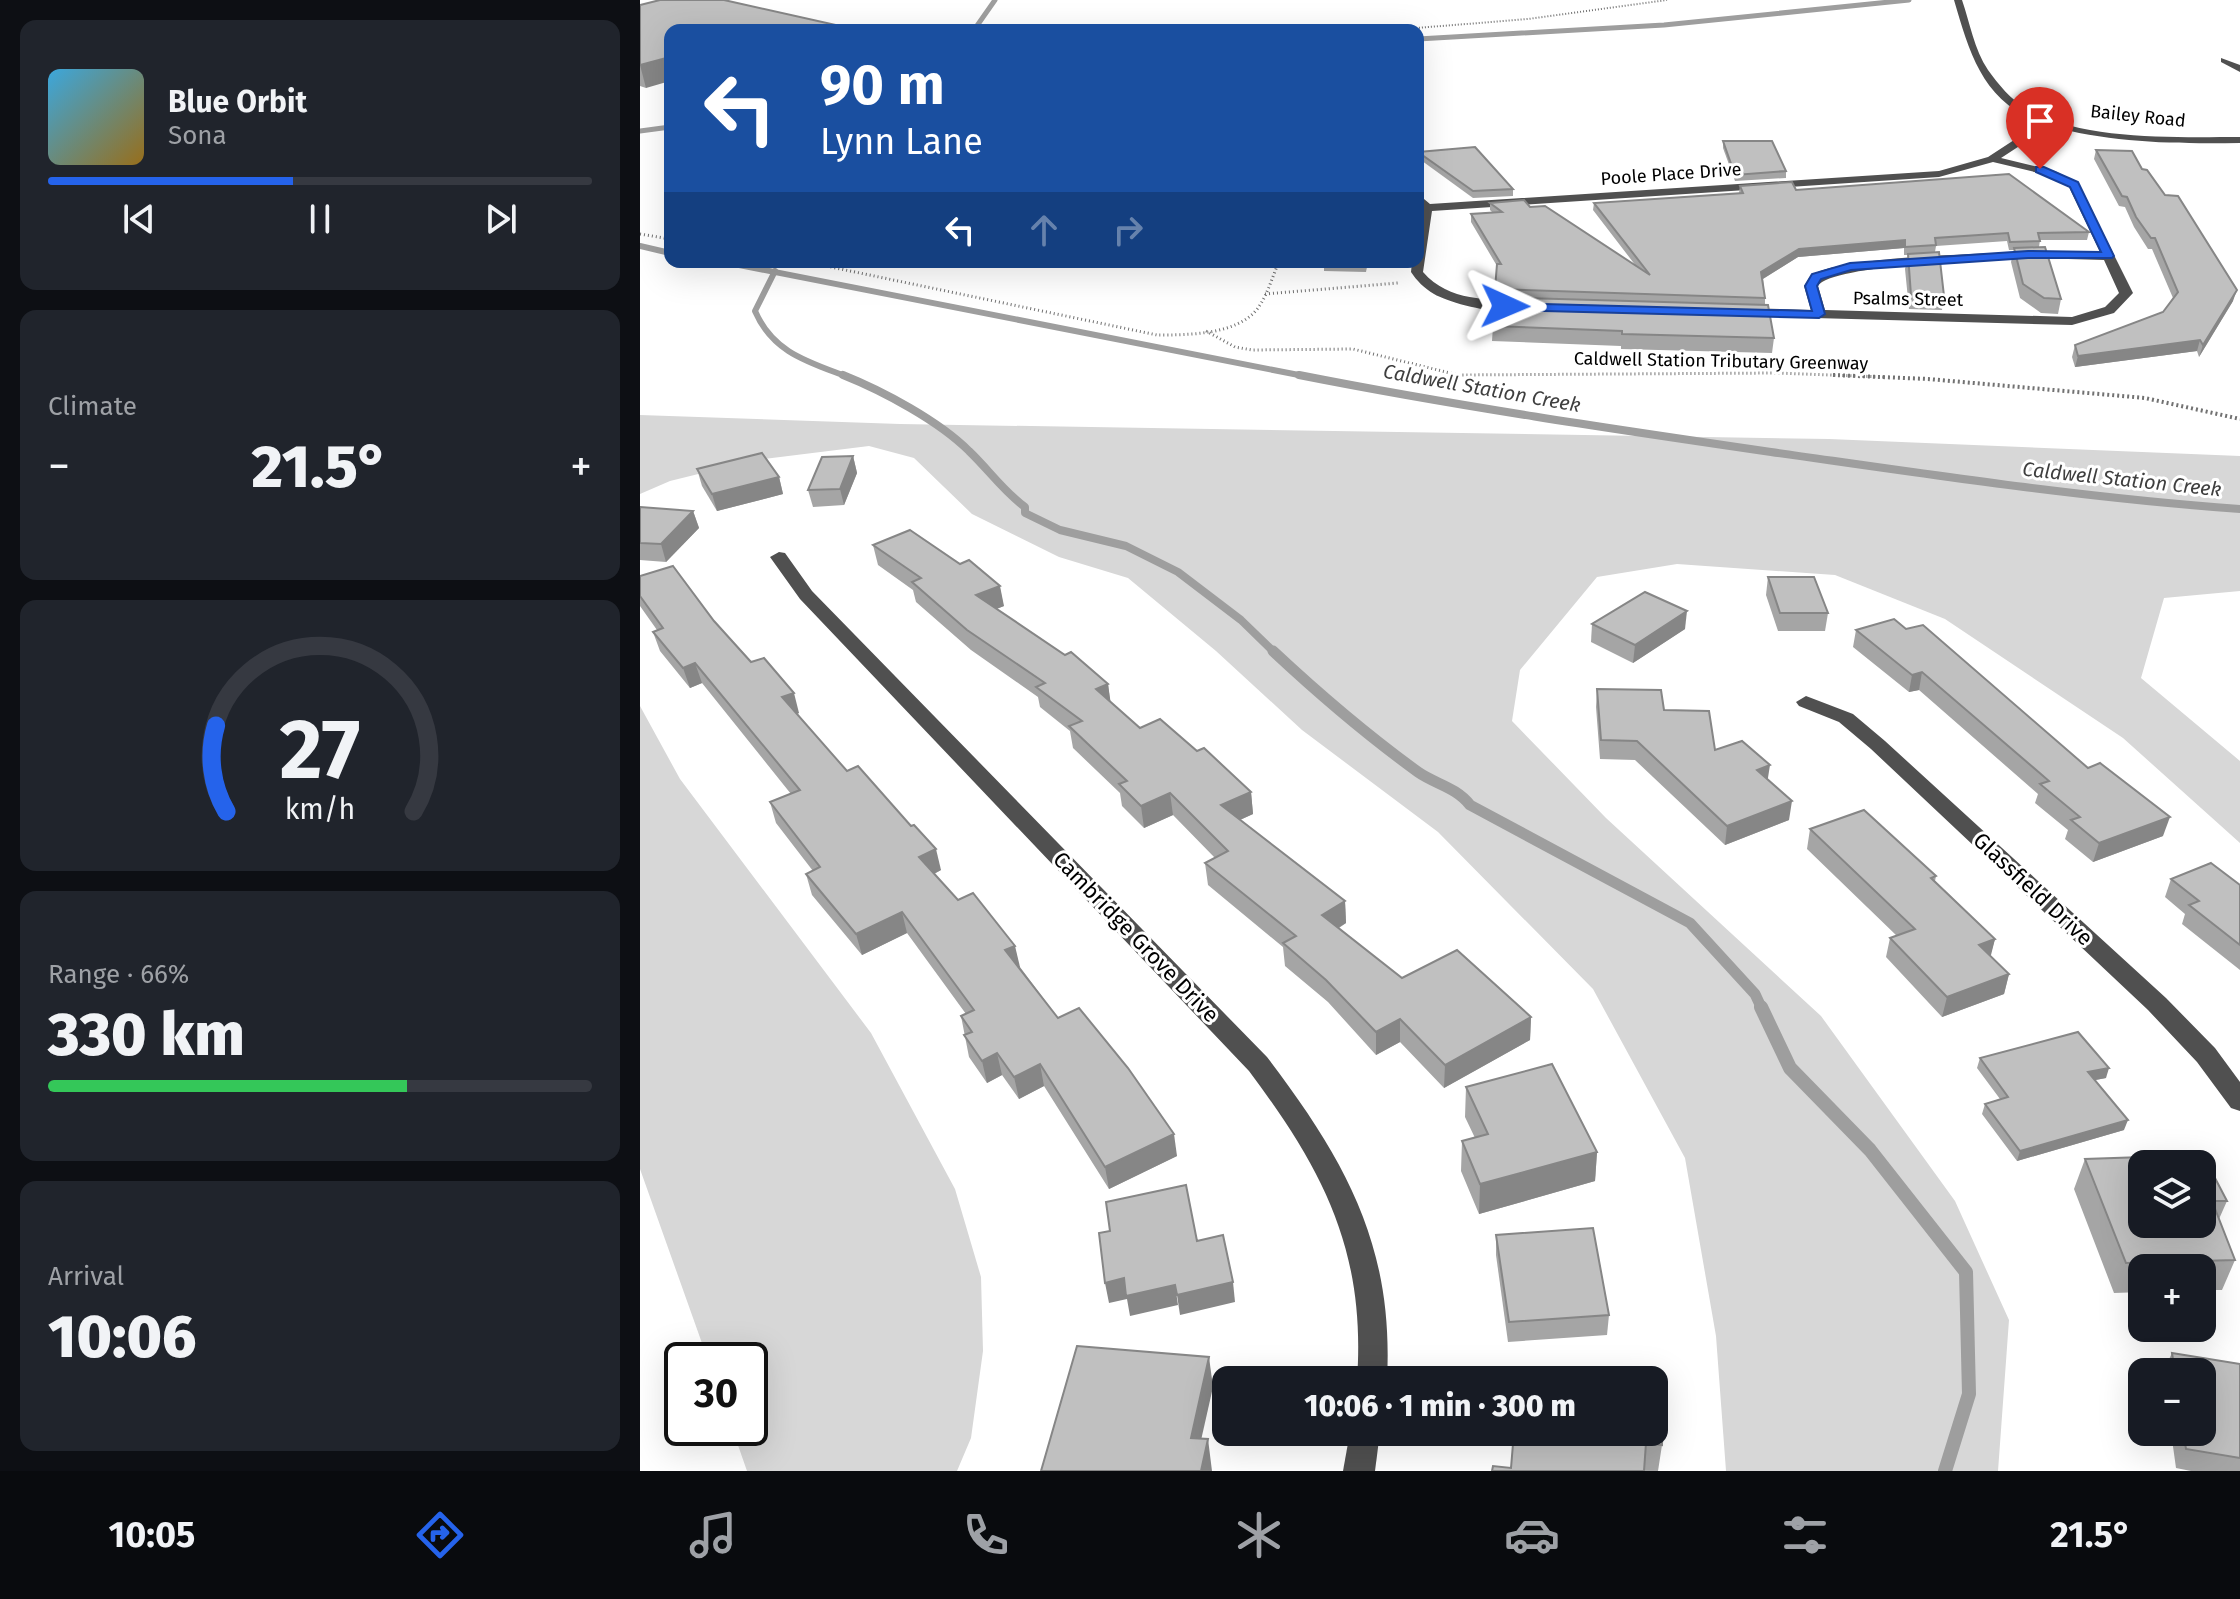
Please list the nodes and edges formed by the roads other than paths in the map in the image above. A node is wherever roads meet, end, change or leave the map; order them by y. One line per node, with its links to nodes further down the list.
1 (1958, 0): 4 (street, Bailey Road)
2 (2240, 59): 3 (street)
3 (2240, 69)
4 (2048, 122): 5 (street, Bailey Road); 6 (street, Poole Place Drive)
5 (2240, 140)
6 (1992, 159): 7 (street, Poole Place Drive); 8 (street, Psalms Street)
7 (1424, 203)
8 (2108, 256): 12 (street); 12 (street, Psalms Street)
9 (1417, 268): 10 (street)
10 (1536, 307)
11 (1725, 312): 12 (street, Psalms Street)
12 (1819, 314)
13 (779, 557): 16 (street, Cambridge Grove Drive)
14 (1806, 702): 15 (street, Glassfield Drive)
15 (2240, 1101)
16 (1372, 1366)
17 (1363, 1446): 18 (street)
18 (1359, 1471)

